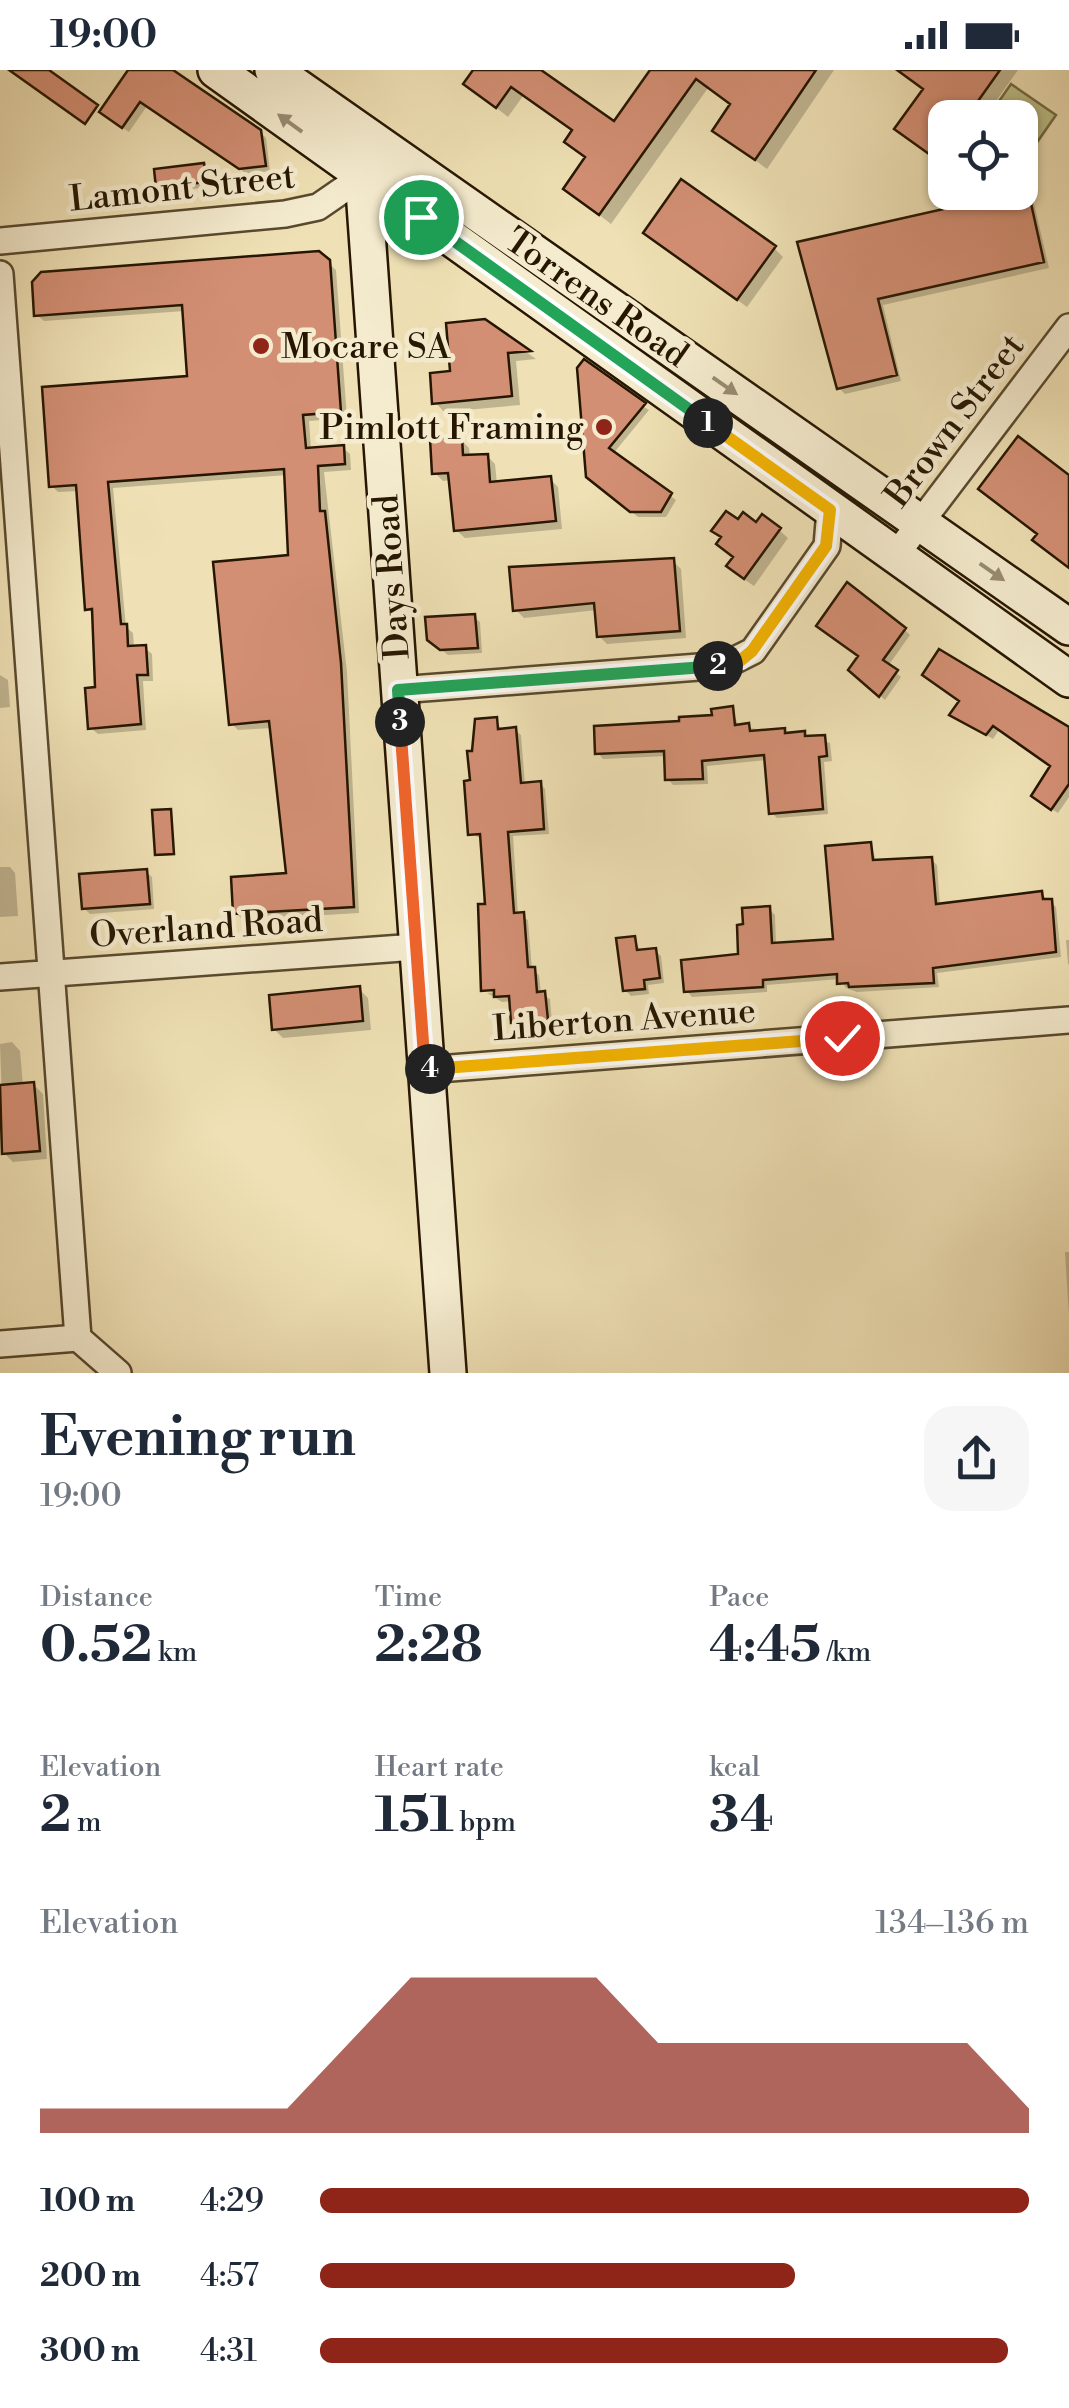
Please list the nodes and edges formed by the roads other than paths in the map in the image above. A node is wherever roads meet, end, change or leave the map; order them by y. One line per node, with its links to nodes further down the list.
1 (216, 70): 3 (main road, Torrens Road, one-way to 1)
2 (295, 76): 3 (main road, Torrens Road)
3 (374, 162): 4 (street, Lamont Street); 7 (main road, Torrens Road); 8 (main road, Torrens Road, one-way to 8); 13 (main road, Days Road)
4 (0, 241)
5 (0, 274): 10 (street)
6 (1069, 327): 8 (street, Brown Street)
7 (830, 510): 9 (main road, Torrens Road); 13 (street)
8 (920, 522): 9 (street, Brown Street); 11 (main road, Torrens Road, one-way to 11)
9 (894, 556): 12 (main road, Torrens Road)
10 (12, 623): 15 (street)
11 (1069, 627)
12 (1069, 678)
13 (398, 690): 14 (main road, Days Road)
14 (416, 947): 15 (street, Overland Road); 18 (main road, Days Road)
15 (51, 974): 16 (street, Overland Road); 19 (street)
16 (0, 977)
17 (1069, 1020): 18 (street, Liberton Avenue)
18 (425, 1070): 22 (main road, Days Road)
19 (78, 1338): 20 (street); 21 (street)
20 (0, 1344)
21 (118, 1373)
22 (448, 1373)

